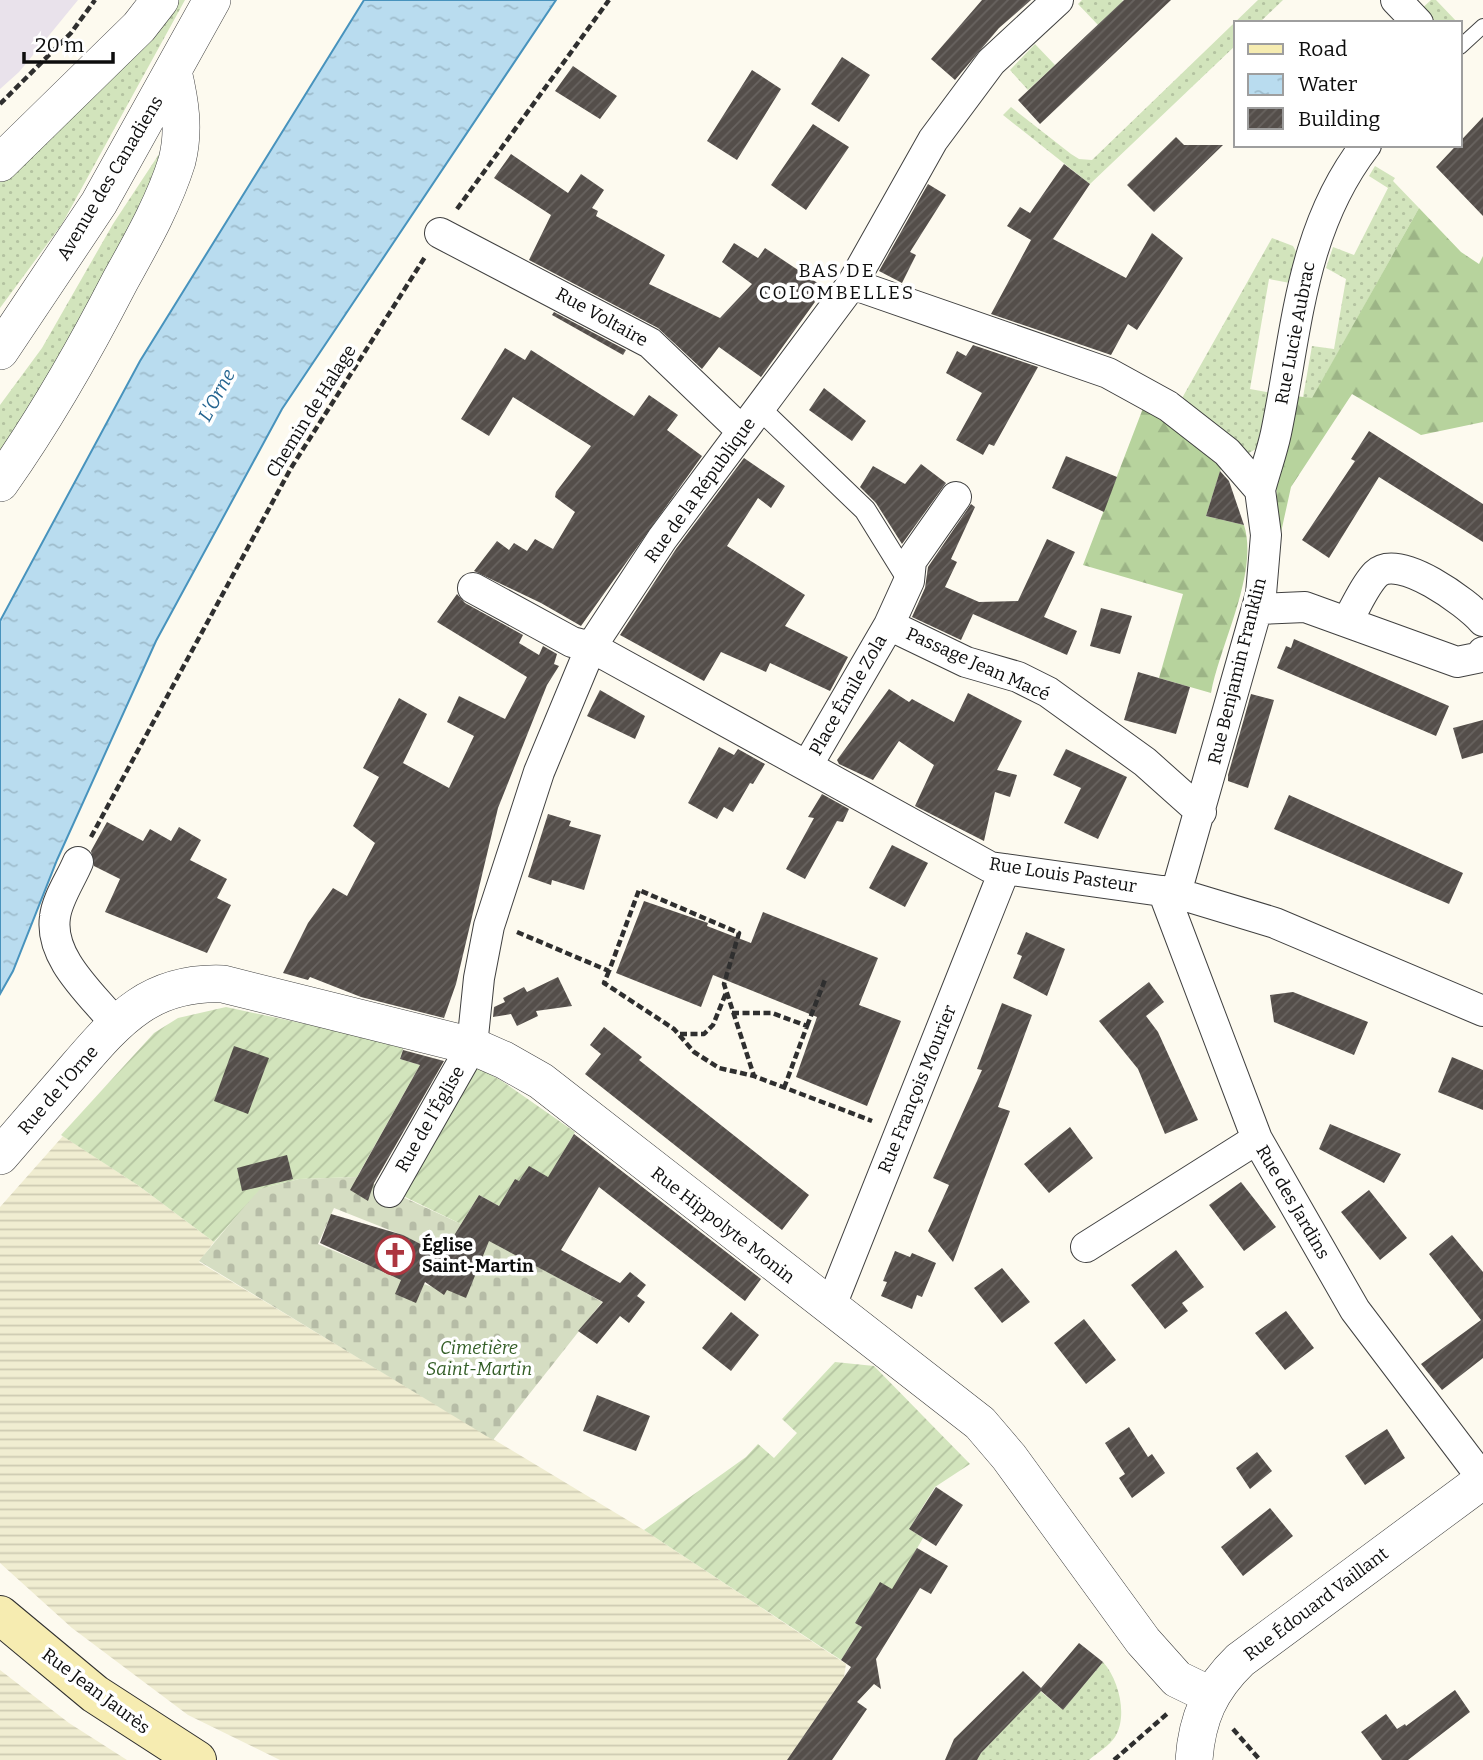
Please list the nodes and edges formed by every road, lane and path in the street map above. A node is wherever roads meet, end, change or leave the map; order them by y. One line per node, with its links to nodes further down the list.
1 (95, 0): 11 (path)
2 (160, 0): 13 (street)
3 (212, 0): 10 (street, Avenue des Canadiens)
4 (608, 0): 14 (path, Chemin de Halage)
5 (1058, 0): 15 (street, Rue de la République)
6 (1396, 0): 7 (street)
7 (1416, 21)
8 (1483, 26): 9 (lane)
9 (1462, 45)
10 (173, 71): 16 (street, Avenue des Canadiens); 18 (street)
11 (0, 104)
12 (1365, 147): 19 (street, Rue Lucie Aubrac)
13 (0, 163)
14 (440, 233): 17 (street, Rue Voltaire); 31 (path, Chemin de Halage)
15 (852, 284): 17 (street, Rue de la République); 19 (street)
16 (0, 351)
17 (751, 420): 21 (street); 27 (street, Rue de la République)
18 (0, 483)
19 (1260, 490): 23 (street, Rue Benjamin Franklin)
20 (956, 497): 21 (street, Passage Jean Macé)
21 (909, 581): 26 (street, Passage Jean Macé)
22 (473, 588): 27 (street, Rue Louis Pasteur)
23 (1257, 609): 24 (street); 30 (street, Rue Benjamin Franklin)
24 (1347, 621): 25 (street); 28 (street)
25 (1483, 621)
26 (889, 625): 29 (street, Place Émile Zola); 30 (street, Passage Jean Macé)
27 (592, 647): 29 (street, Rue Louis Pasteur); 34 (street, Rue de la République)
28 (1483, 652)
29 (807, 766): 32 (street, Rue Louis Pasteur)
30 (1201, 812): 33 (street, Rue Benjamin Franklin)
31 (78, 862): 40 (street)
32 (1005, 869): 33 (street, Rue Louis Pasteur); 46 (street, Rue François Mourier)
33 (1169, 892): 38 (street, Rue Louis Pasteur); 47 (street, Rue des Jardins)
34 (490, 921): 35 (path); 43 (street, Rue de la République)
35 (609, 971): 37 (path); 42 (path)
36 (826, 978): 41 (path)
37 (726, 993): 39 (path); 42 (path)
38 (1483, 1011)
39 (732, 1013): 41 (path); 44 (path)
40 (115, 1023): 43 (street, Rue Hippolyte Monin); 48 (street, Rue de l'Orne)
41 (807, 1026): 45 (path)
42 (679, 1034): 44 (path)
43 (472, 1046): 49 (street, Rue de l'Église); 51 (street, Rue Hippolyte Monin)
44 (754, 1076): 45 (path)
45 (784, 1088): 46 (path)
46 (900, 1131): 51 (street, Rue François Mourier)
47 (1257, 1139): 50 (street); 52 (street, Rue des Jardins)
48 (0, 1156)
49 (389, 1192)
50 (1086, 1247)
51 (830, 1308): 54 (street, Rue Hippolyte Monin)
52 (1483, 1480): 54 (street, Rue Édouard Vaillant)
53 (0, 1615): 57 (main road, Rue Jean Jaurès)
54 (1210, 1695): 59 (street, Rue Édouard Vaillant)
55 (1171, 1710): 58 (path)
56 (1230, 1725): 60 (path)
57 (197, 1760)
58 (1114, 1760)
59 (1195, 1760)
60 (1260, 1760)

